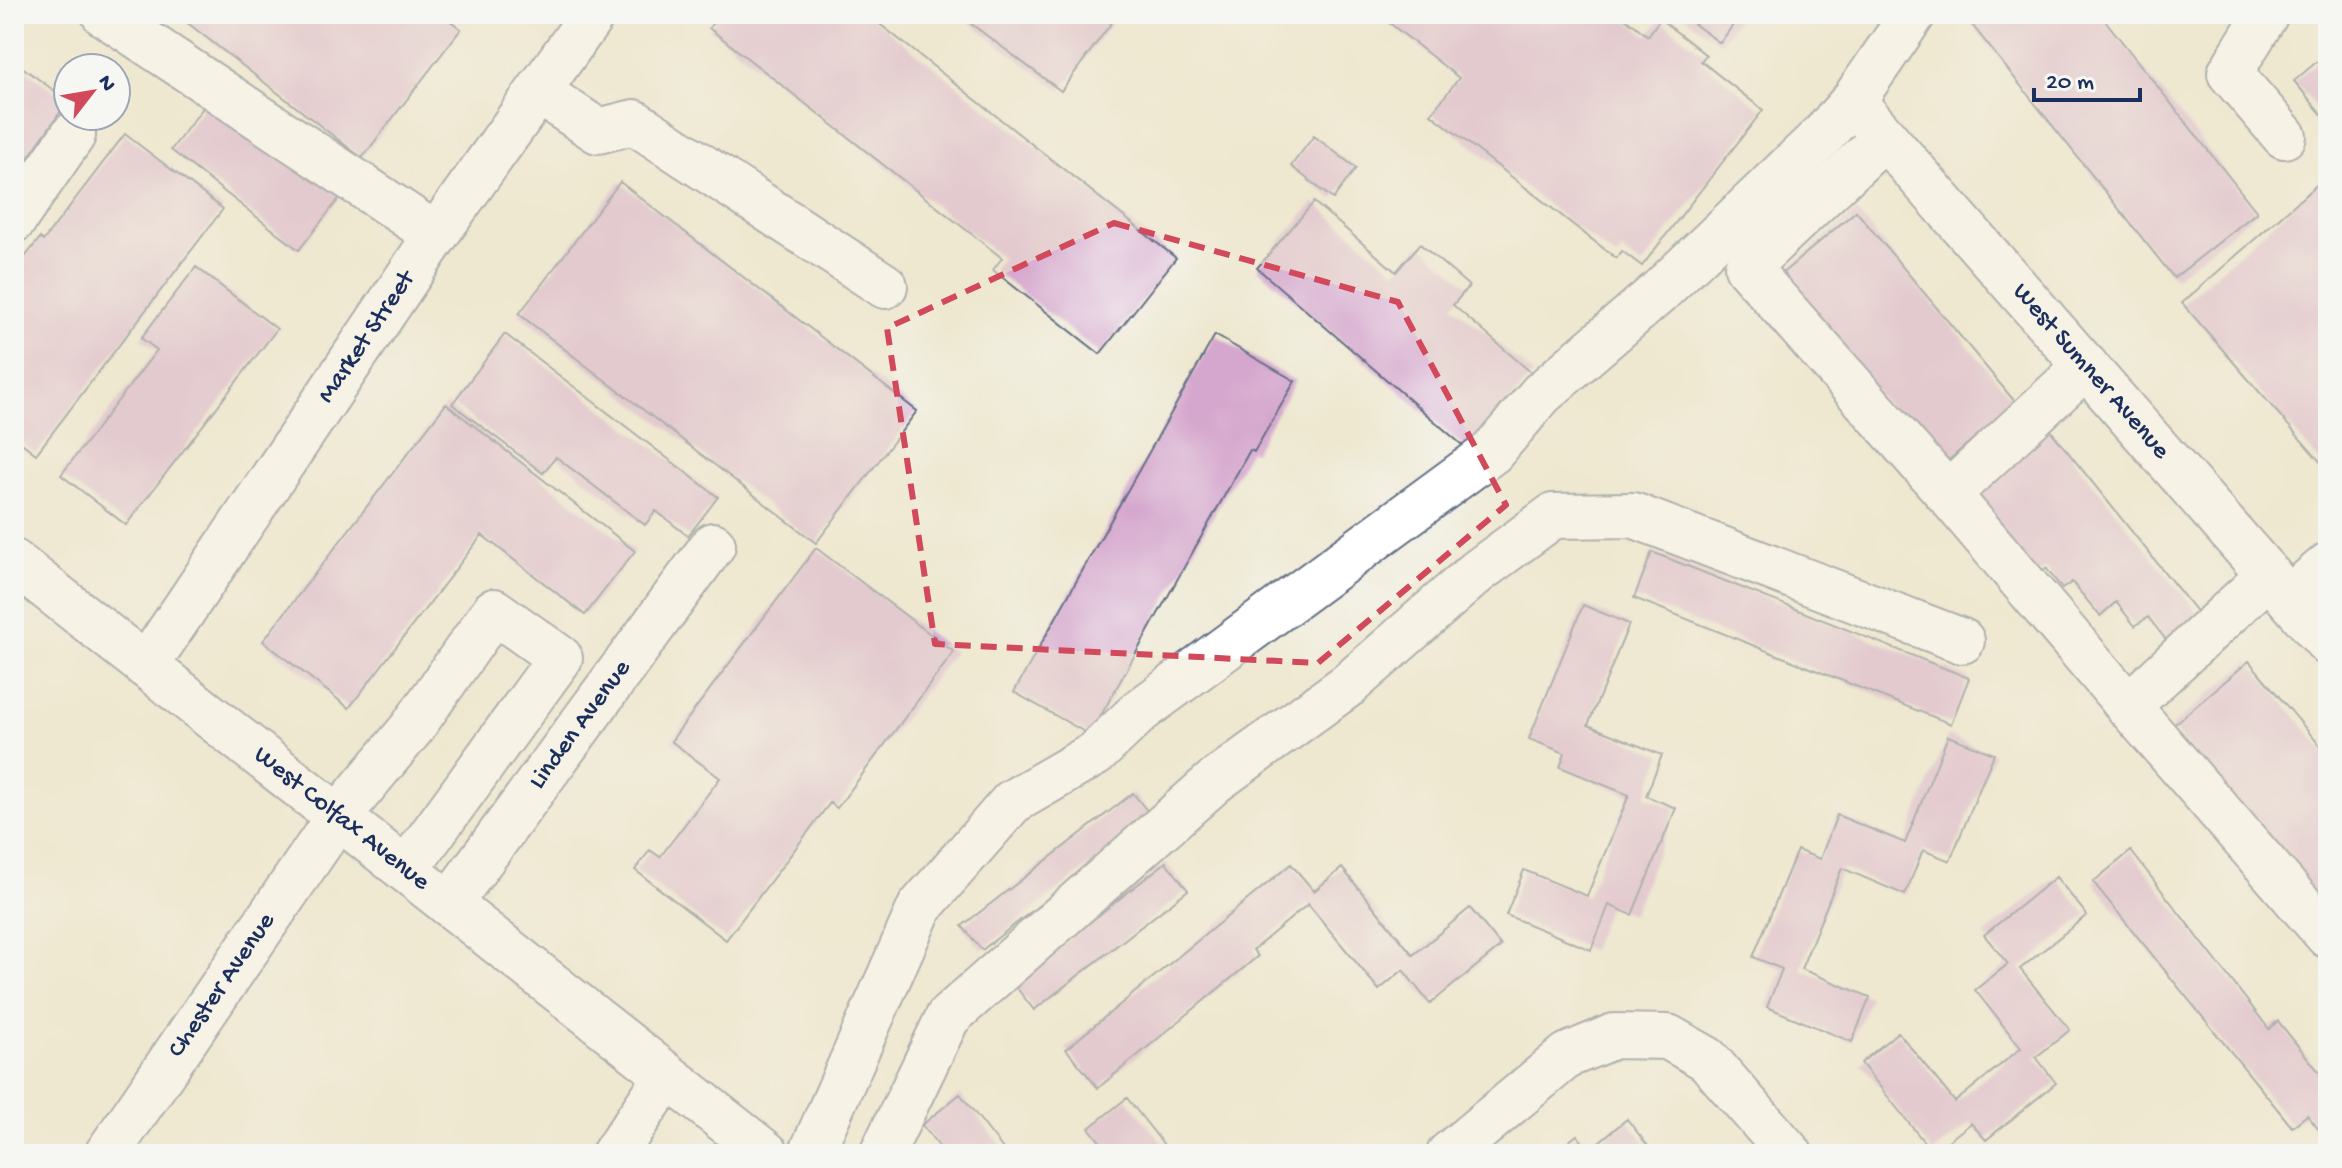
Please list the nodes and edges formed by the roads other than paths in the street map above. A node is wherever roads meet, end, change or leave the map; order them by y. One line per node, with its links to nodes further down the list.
1 (104, 14): 11 (street)
2 (593, 14): 5 (street, Market Street)
3 (1913, 14): 6 (street)
4 (2266, 14): 8 (street)
5 (539, 92): 11 (street, Market Street); 12 (street)
6 (1853, 101): 9 (street, West Sumner Avenue); 31 (street)
7 (73, 135): 10 (street)
8 (2284, 136)
9 (1885, 137): 13 (street, West Sumner Avenue); 14 (street)
10 (14, 220)
11 (436, 235): 21 (street, Market Street)
12 (885, 286)
13 (2086, 366): 14 (street); 18 (street, West Sumner Avenue)
14 (1948, 494): 22 (street)
15 (713, 545): 25 (street, Linden Avenue)
16 (14, 562): 21 (street, West Colfax Avenue)
17 (2328, 565): 18 (street)
18 (2279, 587): 20 (street, West Sumner Avenue); 22 (street)
19 (1962, 641): 32 (street)
20 (2328, 643)
21 (146, 666): 23 (street, West Colfax Avenue)
22 (2128, 706): 26 (street)
23 (338, 817): 24 (street, West Colfax Avenue); 24 (street, Chester Avenue); 28 (street, Chester Avenue)
24 (406, 870): 25 (street, West Colfax Avenue)
25 (449, 904): 27 (street, West Colfax Avenue)
26 (2328, 936)
27 (667, 1076): 29 (street); 30 (street, West Colfax Avenue)
28 (107, 1154)
29 (614, 1154)
30 (767, 1154)
31 (811, 1154)
32 (882, 1154)
33 (1449, 1154): 34 (street)
34 (1790, 1154)

